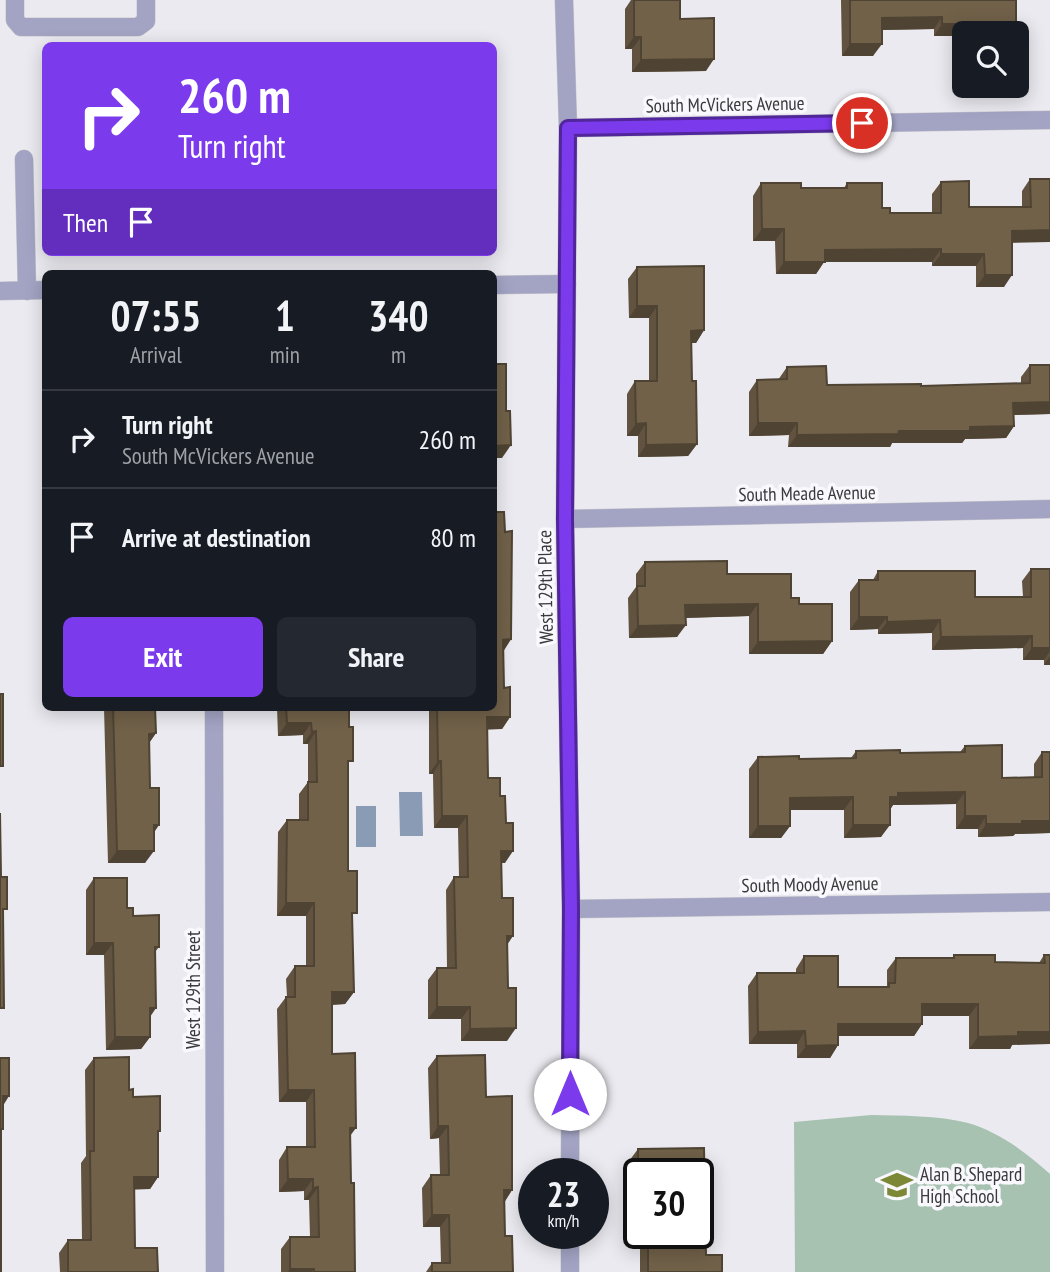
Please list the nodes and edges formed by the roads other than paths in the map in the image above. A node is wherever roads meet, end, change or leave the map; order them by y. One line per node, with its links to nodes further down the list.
1 (15, 0): 2 (street)
2 (146, 0)
3 (565, 0): 5 (street, West 129th Place)
4 (1050, 120): 5 (street, South McVickers Avenue)
5 (568, 128): 7 (street, West 129th Place)
6 (24, 159): 11 (street)
7 (567, 284): 8 (street); 13 (street, West 129th Place)
8 (497, 285)
9 (42, 290): 11 (street)
10 (0, 291): 11 (street)
11 (27, 291)
12 (1050, 509): 13 (street, South Meade Avenue)
13 (565, 519): 16 (street, West 129th Place)
14 (214, 711): 19 (street, West 129th Street)
15 (1050, 902): 16 (street, South Moody Avenue)
16 (571, 908): 17 (street, West 129th Place)
17 (570, 1158)
18 (570, 1249): 20 (street)
19 (215, 1272)
20 (570, 1272)

